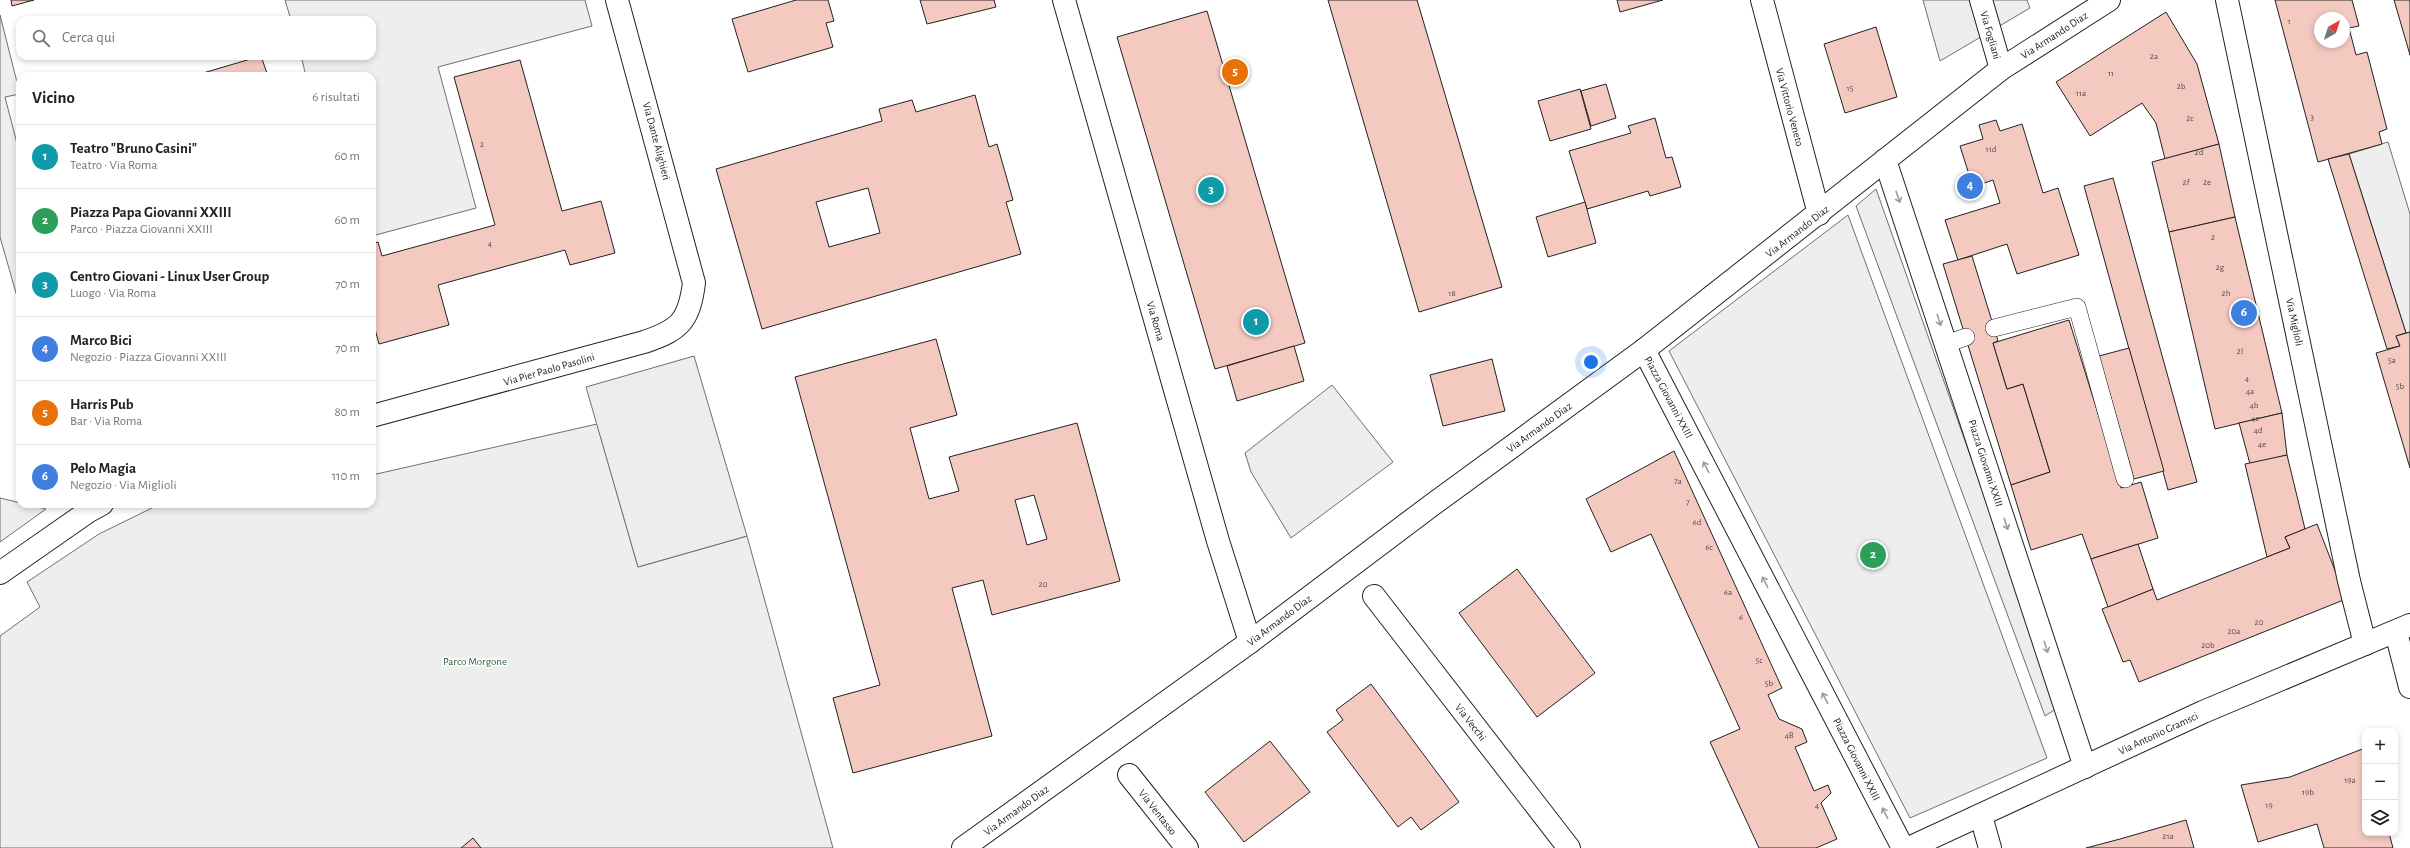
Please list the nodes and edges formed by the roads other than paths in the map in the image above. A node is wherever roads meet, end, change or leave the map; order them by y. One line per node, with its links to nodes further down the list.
1 (617, 0): 10 (street, Via Dante Alighieri)
2 (1064, 0): 19 (street, Via Roma)
3 (1762, 0): 9 (street, Via Vittorio Veneto)
4 (1981, 0): 7 (street, Via Fogliani)
5 (2109, 0): 7 (street, Via Armando Diaz)
6 (2227, 0): 20 (street, Via Miglioli)
7 (2001, 69): 8 (street, Via Armando Diaz)
8 (1885, 160): 9 (street, Via Armando Diaz); 22 (street, Piazza Giovanni XXIII, one-way to 22)
9 (1818, 214): 12 (street, Via Armando Diaz)
10 (694, 284): 13 (street, Via Pier Paolo Pasolini)
11 (1994, 328): 14 (lane)
12 (1644, 350): 19 (street, Via Armando Diaz); 28 (street, Piazza Giovanni XXIII, one-way to 12)
13 (376, 415)
14 (2125, 479)
15 (95, 508): 16 (street)
16 (0, 573)
17 (1374, 596): 27 (street, Via Vecchi)
18 (2403, 629): 20 (street, Via Antonio Gramsci); 21 (street)
19 (1250, 642): 25 (street, Via Armando Diaz)
20 (2364, 644): 22 (street, Via Antonio Gramsci)
21 (2410, 687)
22 (2085, 767): 24 (street, Via Antonio Gramsci)
23 (1129, 775): 26 (street, Via Ventasso)
24 (1981, 816): 29 (street, Via Antonio Gramsci); 30 (street)
25 (963, 848)
26 (1187, 848)
27 (1569, 848)
28 (1903, 848)
29 (1910, 848)
30 (1990, 848)

